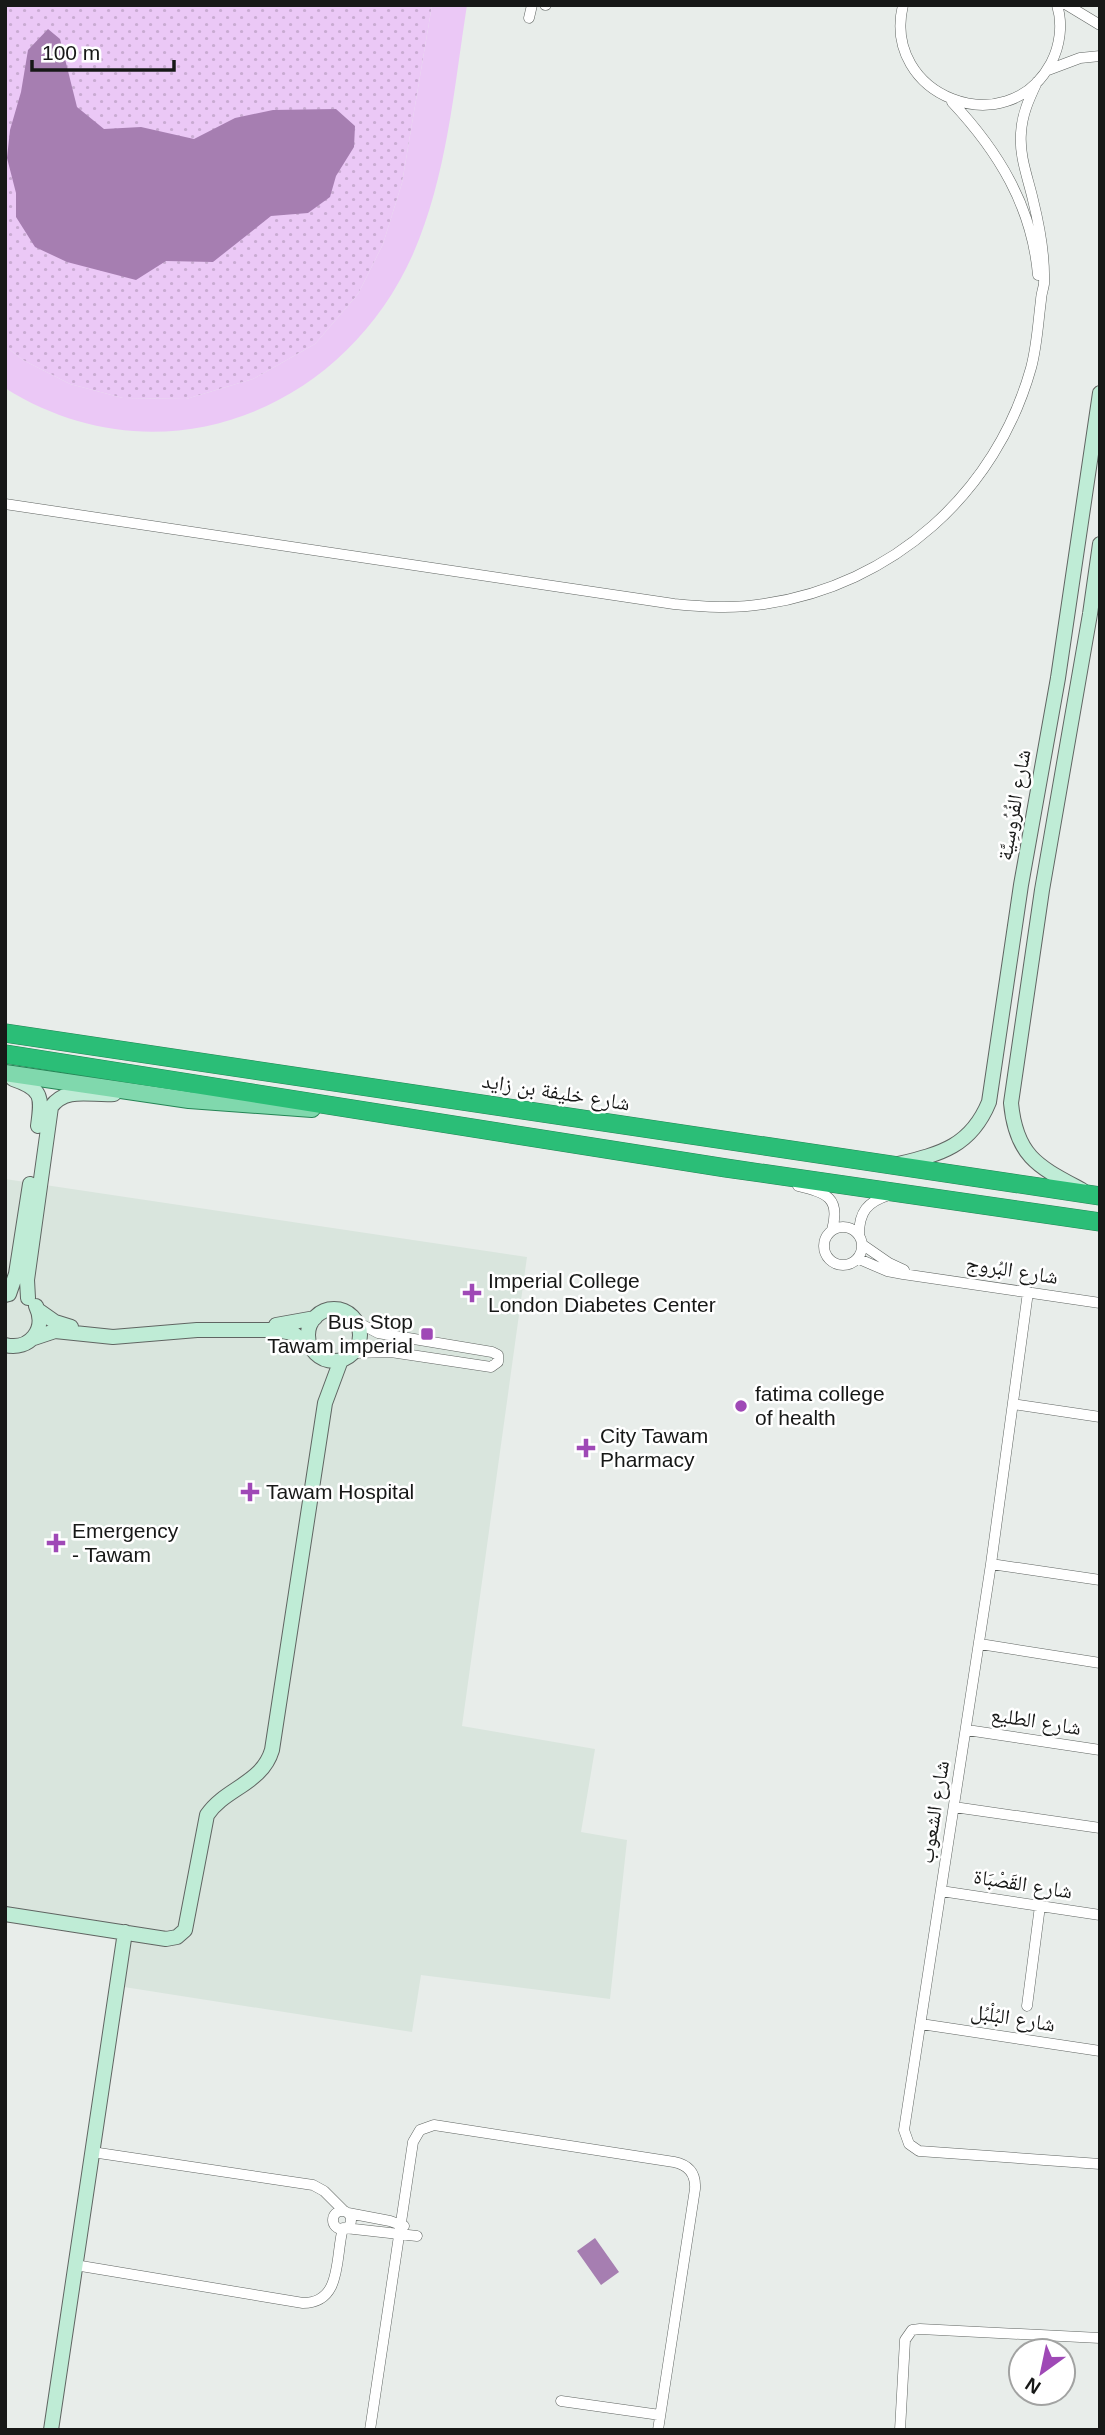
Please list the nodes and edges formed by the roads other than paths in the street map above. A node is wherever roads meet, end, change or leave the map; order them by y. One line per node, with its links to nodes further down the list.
1 (532, 5): 5 (street)
2 (903, 5): 10 (street)
3 (1057, 5): 8 (street)
4 (1067, 5): 6 (street)
5 (529, 18)
6 (1100, 25)
7 (1100, 56): 8 (street)
8 (1047, 70): 9 (street)
9 (1037, 82): 10 (street); 11 (street)
10 (949, 99): 11 (street)
11 (1041, 297): 13 (street)
12 (1100, 393): 14 (street, شارع الفُرُوسِيَّة)
13 (5, 504)
14 (1084, 512): 16 (street); 22 (street, شارع الفُرُوسِيَّة)
15 (1100, 544): 16 (street, شارع الفُرُوسِيَّة)
16 (1090, 614): 25 (street, شارع الفُرُوسِيَّة)
17 (5, 1033): 22 (highway, شارع خليفة بن زايد)
18 (5, 1054): 21 (highway)
19 (5, 1074): 20 (main road); 32 (street)
20 (128, 1092): 21 (main road); 34 (street)
21 (350, 1109): 23 (highway)
22 (891, 1166): 25 (highway, شارع خليفة بن زايد)
23 (726, 1168): 24 (highway); 27 (street)
24 (899, 1193): 26 (highway); 28 (street)
25 (1094, 1195)
26 (1100, 1222)
27 (832, 1230): 28 (street); 29 (street)
28 (861, 1240): 29 (street); 30 (street, شارع البُروج)
29 (859, 1259): 30 (street, شارع البُروج)
30 (918, 1274): 31 (street, شارع البُروج)
31 (1028, 1292): 33 (street, شارع البُروج); 42 (street, شارع الشعوب)
32 (5, 1296): 34 (street)
33 (1100, 1303)
34 (33, 1304): 35 (street); 37 (street)
35 (315, 1318): 36 (street); 39 (street)
36 (356, 1322): 40 (street); 40 (street)
37 (34, 1338): 38 (street); 39 (street)
38 (5, 1345)
39 (314, 1351): 40 (street); 41 (street)
40 (347, 1356): 41 (street)
41 (325, 1403): 56 (street)
42 (1013, 1404): 43 (street); 44 (street, شارع الشعوب)
43 (1100, 1417)
44 (991, 1564): 45 (street); 46 (street, شارع الشعوب)
45 (1100, 1580)
46 (979, 1644): 47 (street); 48 (street, شارع الشعوب)
47 (1100, 1663)
48 (967, 1730): 49 (street, شارع الطليع); 50 (street, شارع الشعوب)
49 (1100, 1750)
50 (954, 1807): 51 (street); 52 (street, شارع الشعوب)
51 (1100, 1828)
52 (941, 1891): 53 (street, شارع القَصْبَاة); 58 (street, شارع الشعوب)
53 (1040, 1906): 55 (street, شارع القَصْبَاة); 57 (street)
54 (5, 1914): 56 (street)
55 (1100, 1915)
56 (125, 1932): 60 (street)
57 (1027, 2006)
58 (921, 2024): 59 (street, شارع البُلْبُل); 61 (street, شارع الشعوب)
59 (1100, 2051)
60 (92, 2152): 62 (street); 65 (street)
61 (1100, 2164)
62 (342, 2220): 63 (street); 63 (street); 65 (street)
63 (400, 2229): 64 (street); 68 (street); 70 (street)
64 (417, 2234)
65 (75, 2265): 69 (street)
66 (1100, 2338): 72 (street)
67 (561, 2401): 68 (street)
68 (660, 2415): 71 (street)
69 (51, 2430)
70 (370, 2430)
71 (657, 2430)
72 (900, 2430)

